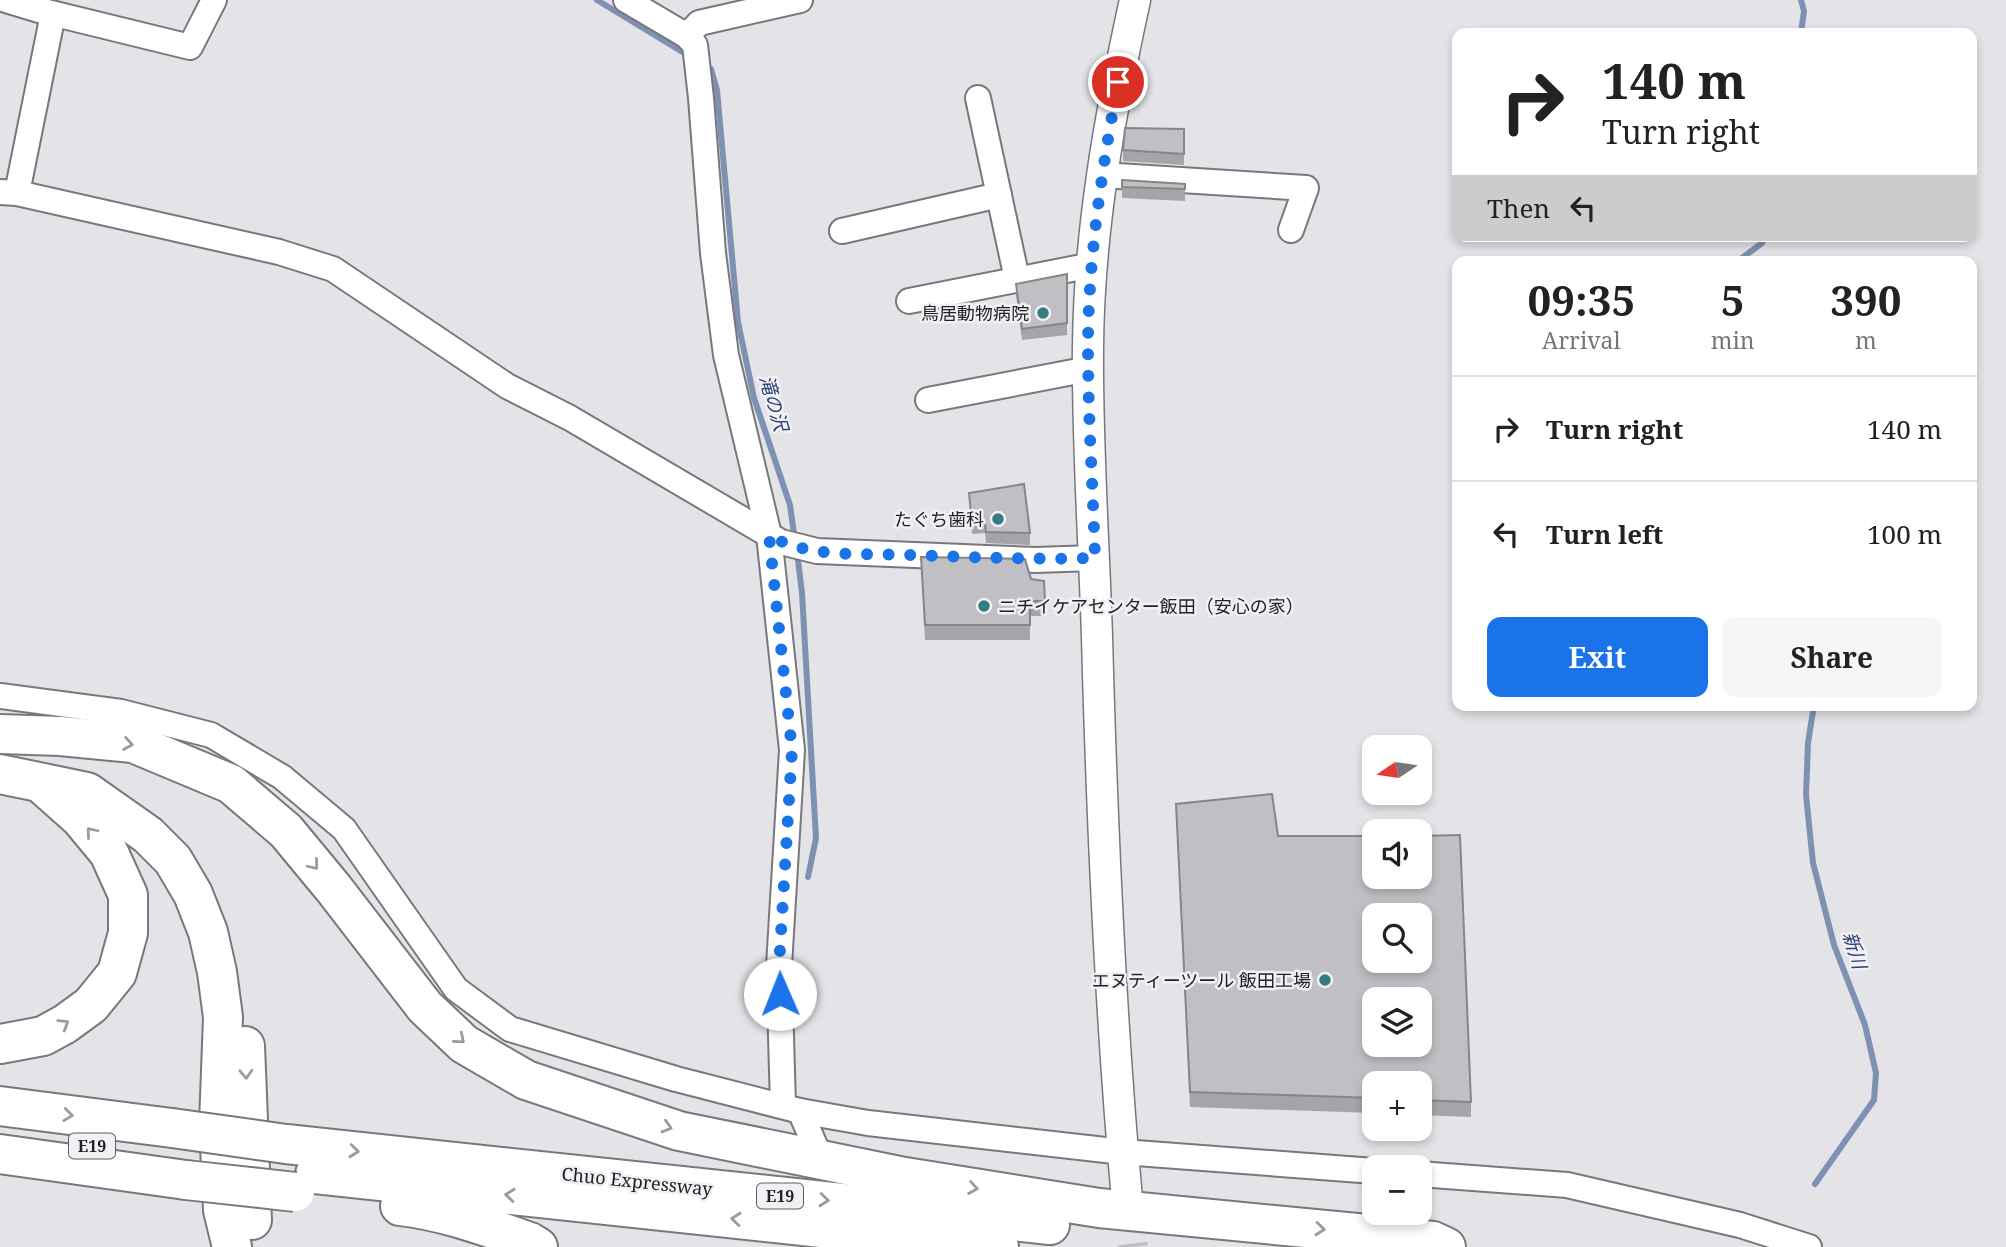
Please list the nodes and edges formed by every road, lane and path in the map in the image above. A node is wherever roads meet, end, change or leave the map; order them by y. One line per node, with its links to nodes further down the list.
1 (6, 0): 7 (street)
2 (214, 0): 7 (street)
3 (626, 0): 8 (street)
4 (800, 0): 6 (street)
5 (1135, 0): 10 (street)
6 (762, 5): 8 (street)
7 (53, 14): 11 (street)
8 (691, 41): 20 (street)
9 (978, 97): 12 (street)
10 (1102, 175): 14 (street); 15 (street)
11 (9, 193): 20 (street)
12 (999, 195): 13 (street); 16 (street)
13 (842, 230)
14 (1291, 230)
15 (1092, 265): 16 (street); 18 (street)
16 (1017, 279): 17 (street)
17 (909, 301)
18 (1089, 369): 19 (street); 21 (street)
19 (928, 400)
20 (775, 538): 21 (street); 29 (street)
21 (1095, 558): 32 (street)
22 (0, 696): 29 (street)
23 (0, 734): 24 (highway)
24 (60, 736): 40 (highway, one-way to 40); 44 (highway, one-way to 44)
25 (0, 774): 26 (highway)
26 (41, 784): 27 (highway, one-way to 26); 39 (highway)
27 (0, 1044)
28 (0, 1106): 34 (highway, Chuo Expressway / E19, one-way to 34)
29 (792, 1108): 31 (street); 32 (street)
30 (0, 1136): 34 (highway, Chuo Expressway / E19)
31 (817, 1150)
32 (1123, 1152): 36 (street); 38 (street)
33 (0, 1154): 34 (highway)
34 (180, 1155): 35 (highway, Chuo Expressway / E19, bridge); 35 (highway, bridge)
35 (290, 1169): 41 (highway); 42 (highway, Chuo Expressway / E19, one-way to 35); 43 (highway, Chuo Expressway / E19, one-way to 43)
36 (1362, 1170)
37 (1432, 1175): 45 (street)
38 (1127, 1199)
39 (232, 1247)
40 (259, 1247)
41 (538, 1247)
42 (999, 1247)
43 (1274, 1247)
44 (1446, 1247)
45 (1809, 1247)

